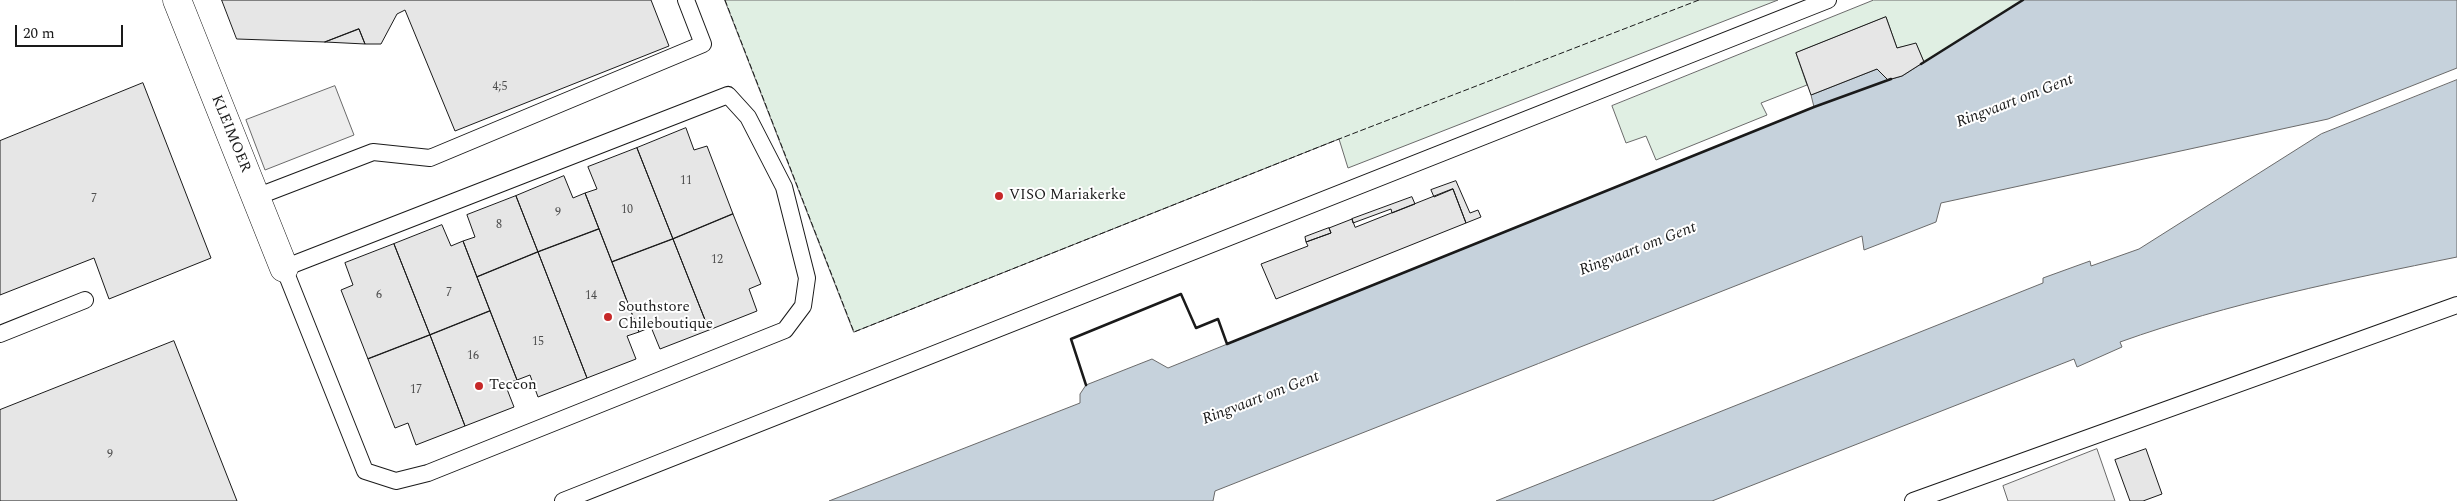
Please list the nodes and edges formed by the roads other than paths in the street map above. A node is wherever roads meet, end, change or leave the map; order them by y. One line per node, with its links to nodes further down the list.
1 (176, 0): 4 (street, KLEIMOER)
2 (686, 0): 4 (lane)
3 (1828, 0): 9 (lane)
4 (256, 198): 5 (street, KLEIMOER)
5 (284, 268): 5 (lane)
6 (85, 300): 8 (lane)
7 (2457, 305): 10 (lane)
8 (0, 334)
9 (563, 501)
10 (1913, 501)

